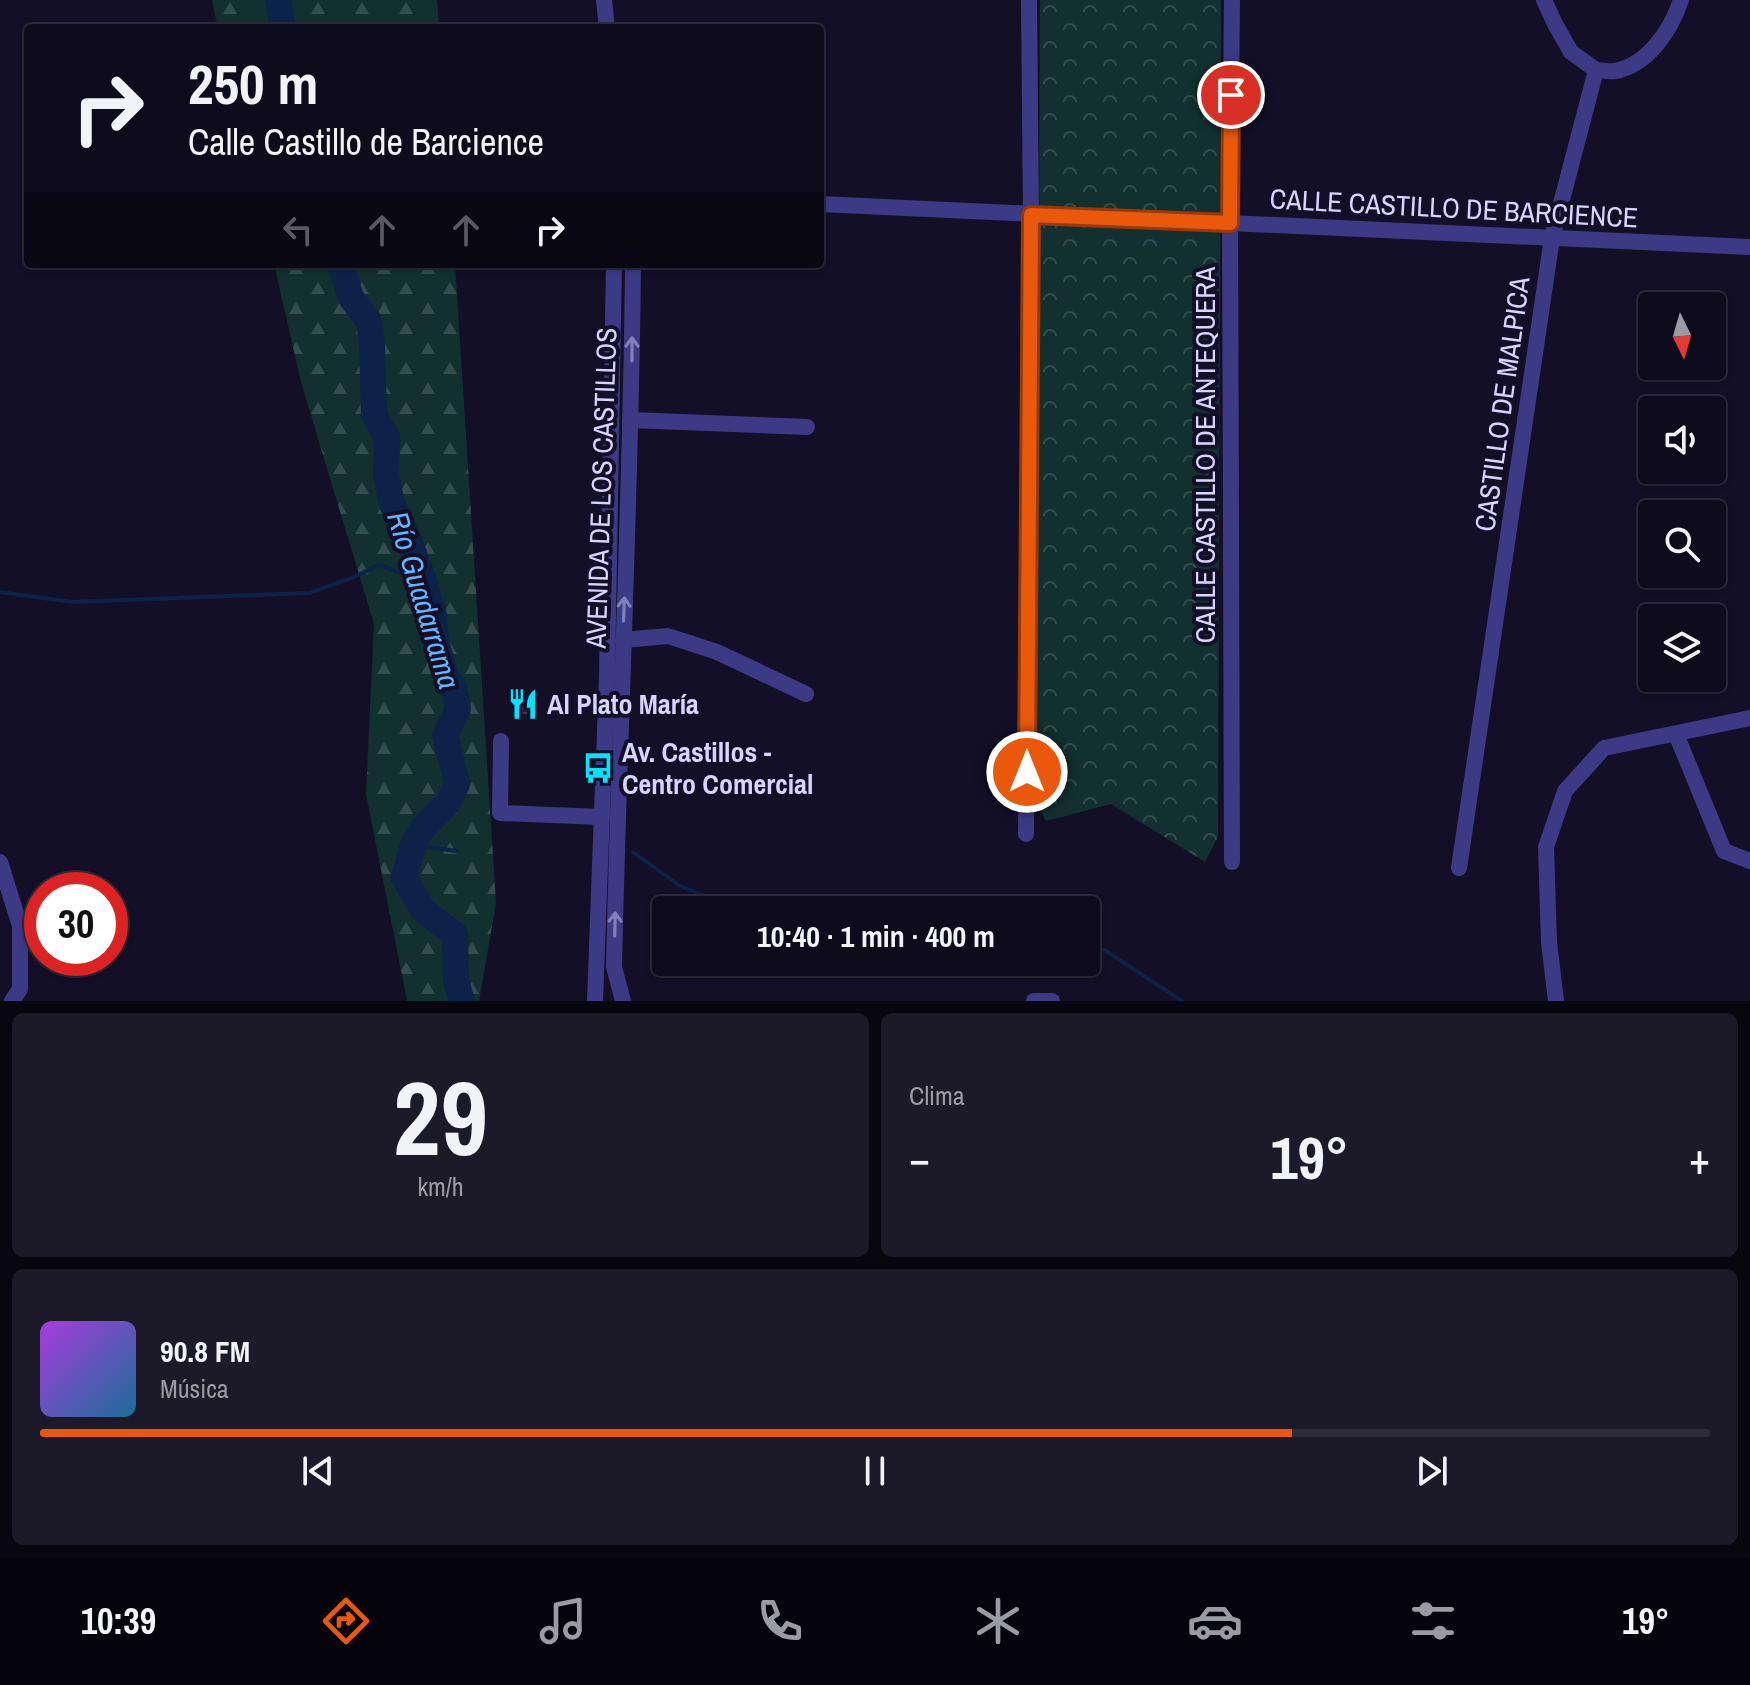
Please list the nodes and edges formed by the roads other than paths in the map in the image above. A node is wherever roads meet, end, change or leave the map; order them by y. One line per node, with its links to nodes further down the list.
1 (604, 0): 6 (street)
2 (1029, 0): 9 (street)
3 (1232, 0): 10 (street, CALLE CASTILLO DE ANTEQUERA)
4 (1544, 0): 7 (street)
5 (1681, 0): 7 (street)
6 (607, 24)
7 (1596, 70): 11 (street, CASTILLO DE MALPICA)
8 (824, 204): 9 (street, CALLE CASTILLO DE BARCIENCE)
9 (1031, 215): 10 (street, CALLE CASTILLO DE BARCIENCE); 23 (street)
10 (1230, 223): 11 (street, CALLE CASTILLO DE BARCIENCE); 26 (street, CALLE CASTILLO DE ANTEQUERA)
11 (1552, 238): 12 (street, CALLE CASTILLO DE BARCIENCE); 27 (street, CASTILLO DE MALPICA)
12 (1750, 247)
13 (614, 268): 22 (street, AVENIDA DE LOS CASTILLOS)
14 (633, 268): 15 (street, AVENIDA DE LOS CASTILLOS, one-way to 14)
15 (631, 420): 16 (street); 17 (street, AVENIDA DE LOS CASTILLOS, one-way to 15)
16 (807, 427)
17 (623, 640): 18 (street); 30 (street, AVENIDA DE LOS CASTILLOS, one-way to 17)
18 (806, 694)
19 (1750, 718): 20 (street)
20 (1676, 734): 24 (street); 33 (street)
21 (501, 741): 22 (street)
22 (602, 817): 29 (street, AVENIDA DE LOS CASTILLOS)
23 (1026, 834)
24 (1750, 861)
25 (0, 862): 28 (street)
26 (1232, 862)
27 (1459, 868)
28 (12, 1001)
29 (595, 1001)
30 (623, 1001)
31 (1034, 1001): 32 (street)
32 (1052, 1001)
33 (1556, 1001)

